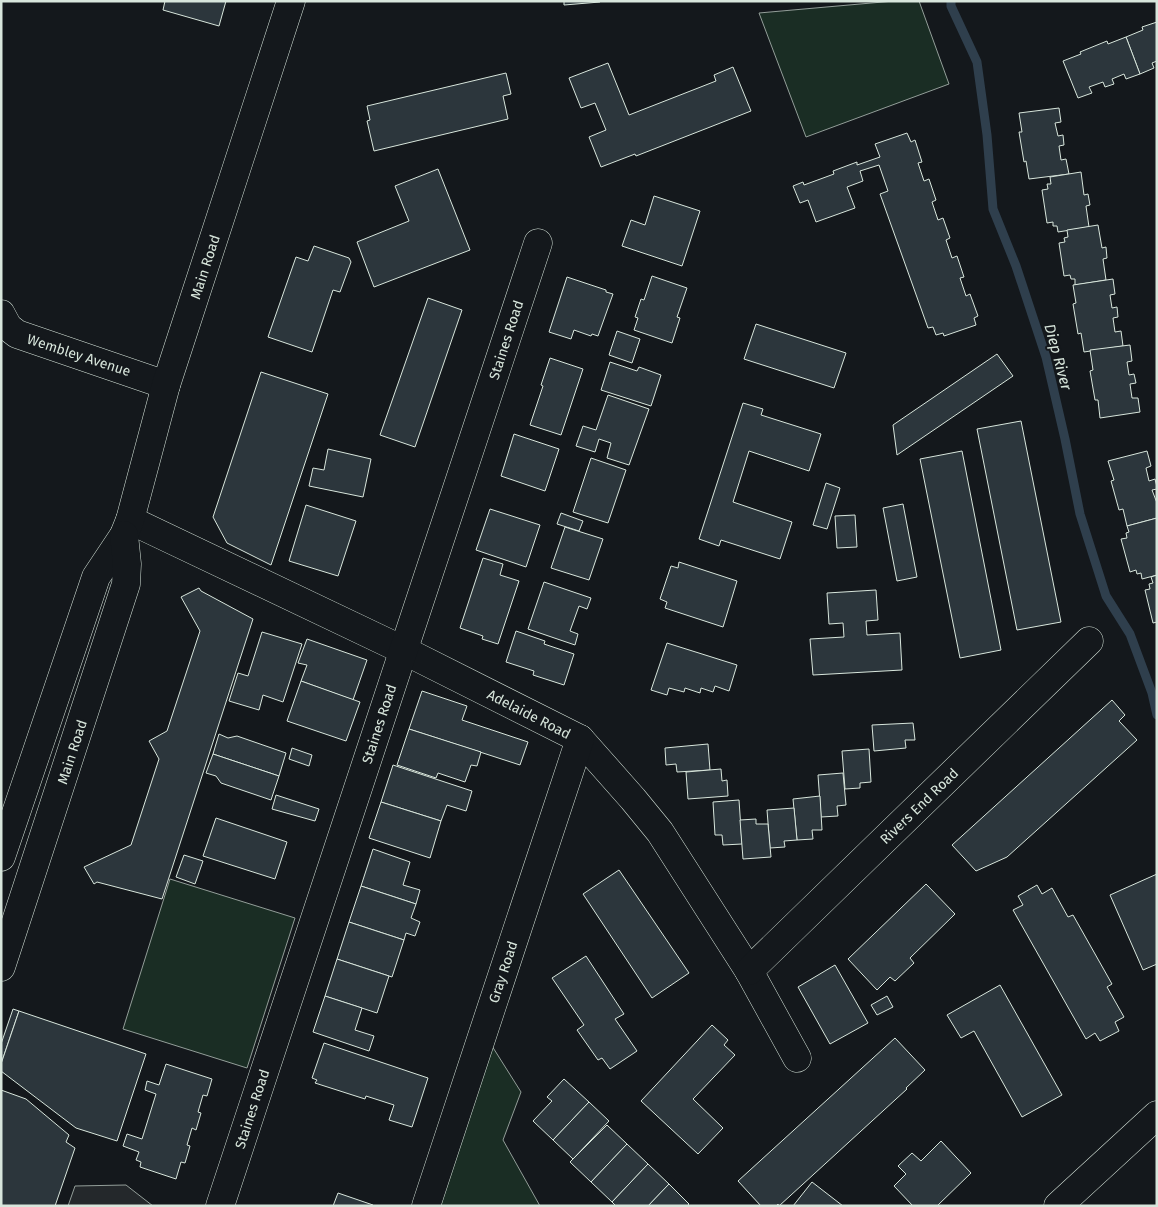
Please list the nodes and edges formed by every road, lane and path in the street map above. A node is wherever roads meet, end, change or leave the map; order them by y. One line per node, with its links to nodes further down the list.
1 (291, 1): 4 (street, Main Road)
2 (538, 243): 7 (street, Staines Road)
3 (1, 314): 4 (street, Wembley Avenue)
4 (166, 384): 5 (street, Main Road)
5 (127, 527): 7 (street, Adelaide Road); 9 (street, Main Road); 10 (street, Main Road)
6 (1090, 641): 11 (street, Rivers End Road)
7 (403, 650): 8 (street, Adelaide Road); 14 (street, Staines Road)
8 (580, 739): 11 (street, Adelaide Road); 15 (street, Gray Road)
9 (1, 857)
10 (3, 954)
11 (749, 971): 12 (street, Adelaide Road)
12 (797, 1058)
13 (1157, 1115): 16 (street)
14 (220, 1206)
15 (426, 1206)
16 (1058, 1206)

